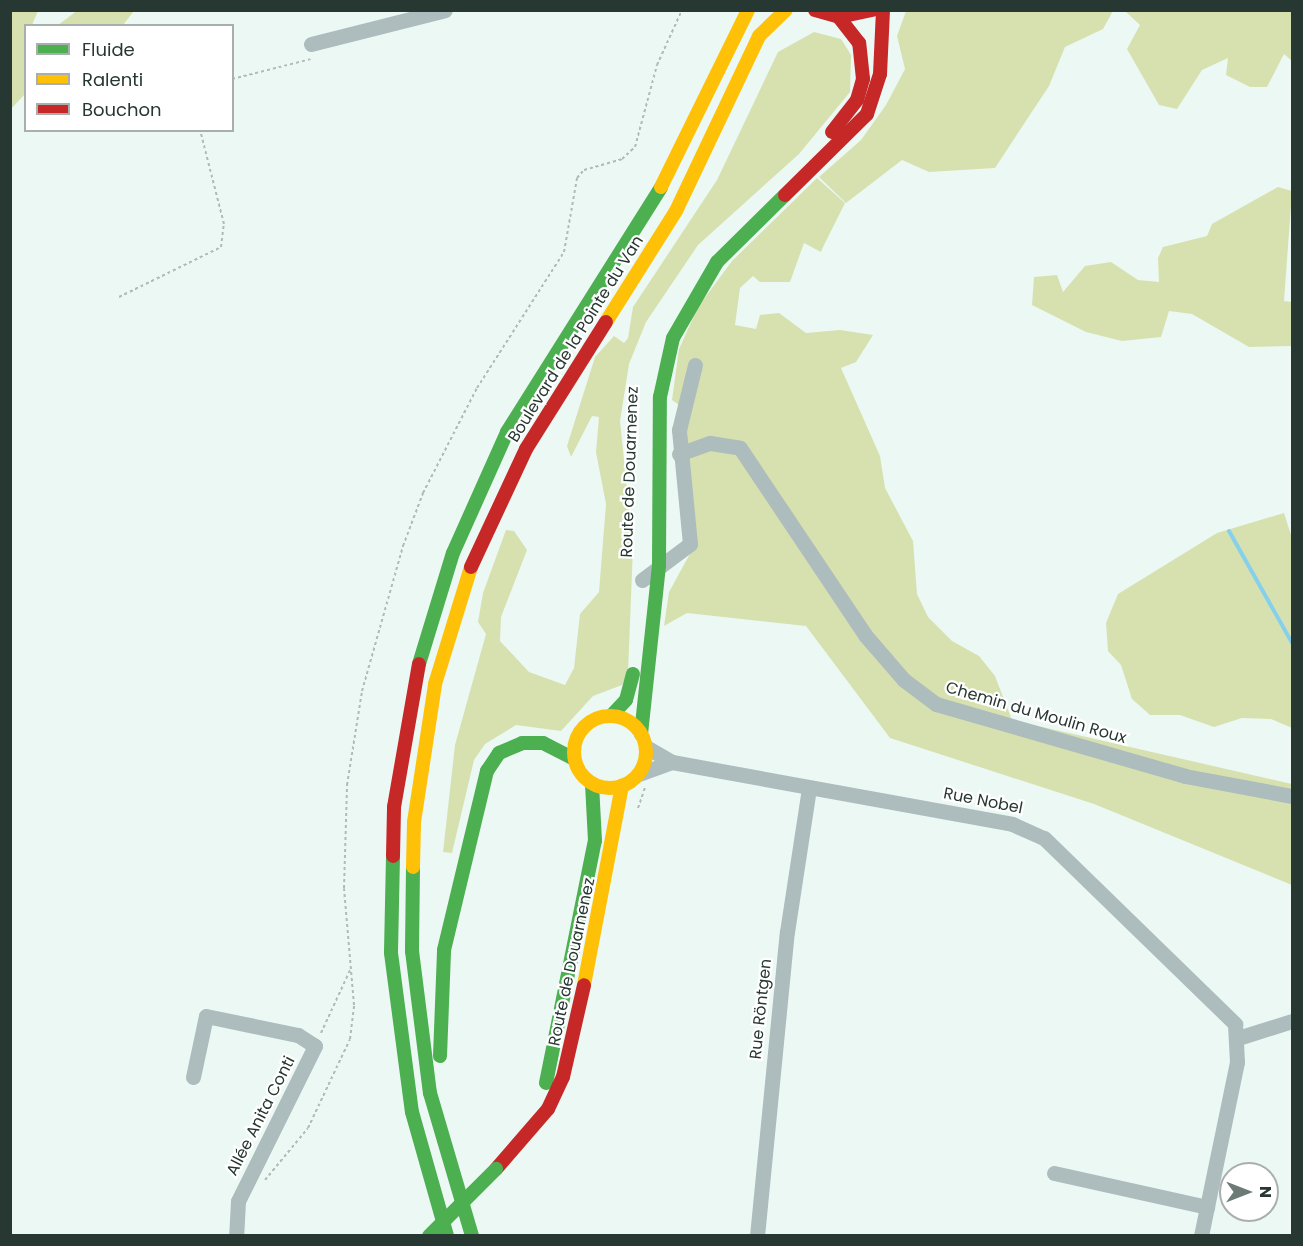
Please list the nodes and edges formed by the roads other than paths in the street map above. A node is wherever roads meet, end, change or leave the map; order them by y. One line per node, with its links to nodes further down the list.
1 (445, 10): 8 (street)
2 (748, 10): 30 (main road, Boulevard de la Pointe du Van)
3 (786, 10): 31 (main road, Boulevard de la Pointe du Van)
4 (815, 10): 7 (main road)
5 (873, 10): 7 (main road)
6 (883, 10): 11 (main road, Route de Douarnenez)
7 (839, 17): 12 (main road, Route de Douarnenez)
8 (316, 50)
9 (695, 365): 10 (street)
10 (679, 454): 11 (street); 21 (street, Chemin du Moulin Roux)
11 (659, 565): 12 (street); 14 (main road, Route de Douarnenez)
12 (642, 580): 13 (main road, Route de Douarnenez)
13 (611, 716): 14 (main road); 15 (main road)
14 (643, 741): 16 (street, Rue Nobel); 17 (main road)
15 (574, 759): 18 (main road); 32 (main road)
16 (672, 762): 17 (street); 20 (street, Rue Nobel)
17 (639, 774): 19 (main road)
18 (592, 784): 19 (main road); 25 (main road, Route de Douarnenez)
19 (622, 786): 25 (main road, Route de Douarnenez)
20 (809, 788): 23 (street, Rue Nobel); 33 (street, Rue Röntgen)
21 (1293, 796)
22 (1293, 1021): 23 (street)
23 (1238, 1038): 27 (street)
24 (193, 1077): 28 (street, Allée Anita Conti)
25 (525, 1134): 29 (main road, Route de Douarnenez, bridge)
26 (1054, 1173): 27 (street)
27 (1207, 1207): 34 (street)
28 (236, 1236)
29 (429, 1236)
30 (447, 1236)
31 (472, 1236)
32 (477, 1236)
33 (757, 1236)
34 (1201, 1236)

